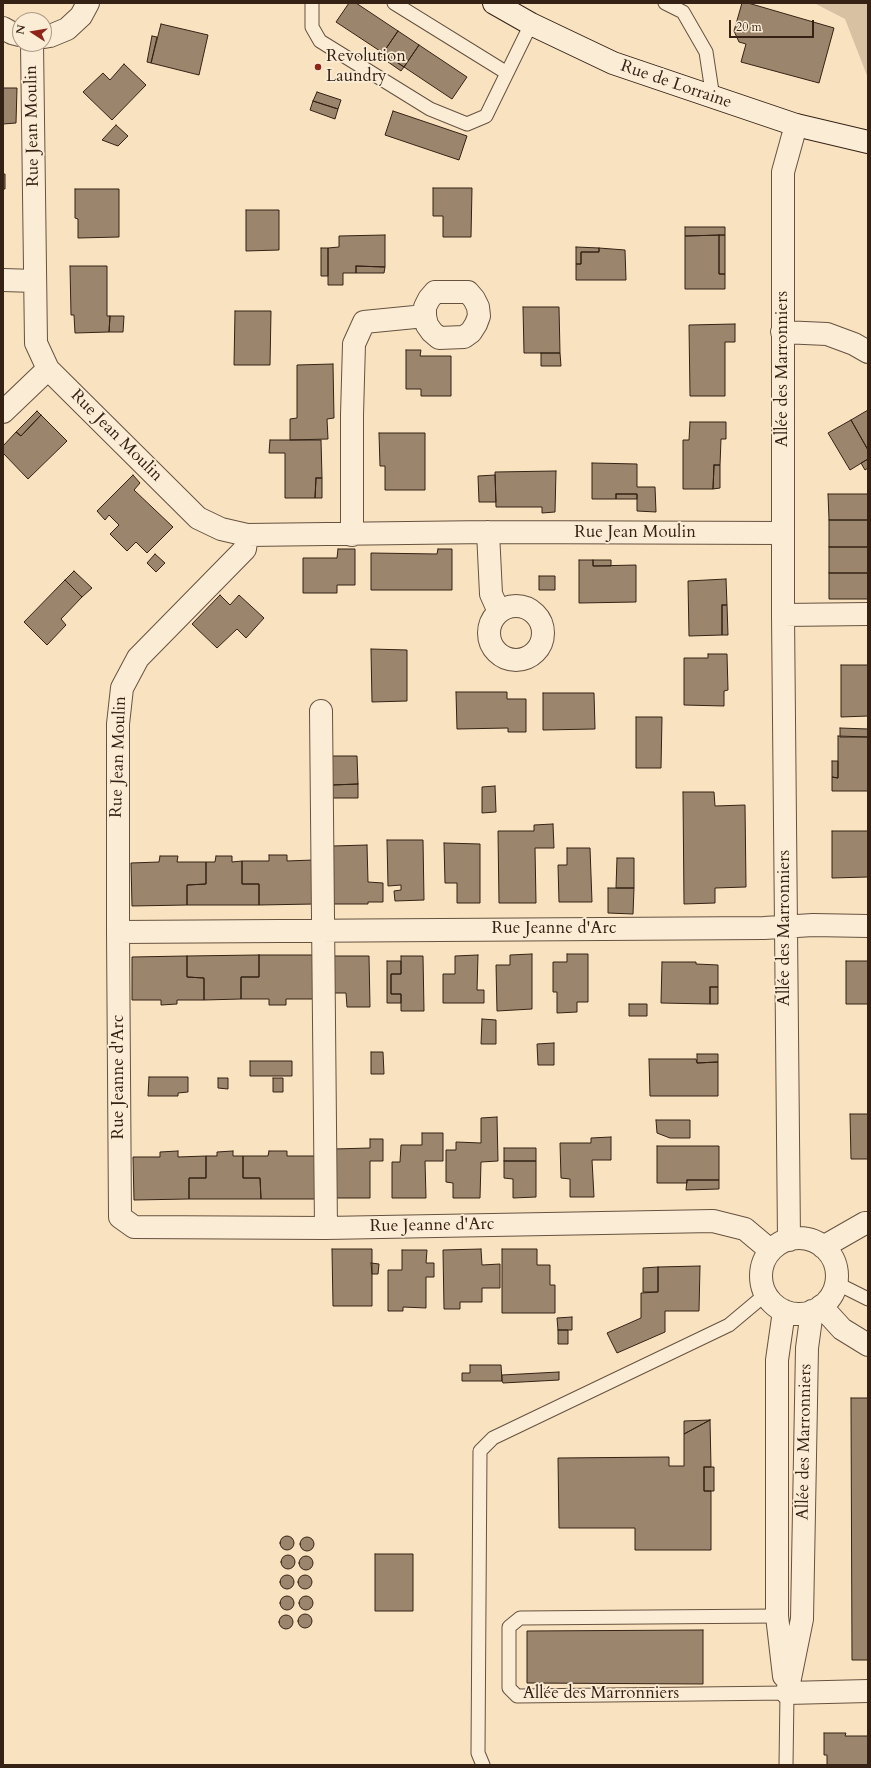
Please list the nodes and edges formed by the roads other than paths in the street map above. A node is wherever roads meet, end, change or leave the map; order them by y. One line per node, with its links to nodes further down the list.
1 (88, 3): 9 (street)
2 (312, 3): 11 (lane)
3 (394, 3): 11 (lane)
4 (494, 3): 6 (street, Rue de Lorraine)
5 (665, 3): 12 (lane)
6 (531, 24): 11 (lane); 12 (street, Rue de Lorraine)
7 (3, 28): 8 (street)
8 (12, 33)
9 (52, 35)
10 (32, 52): 16 (street, Rue Jean Moulin)
11 (507, 73)
12 (713, 98): 13 (street, Rue de Lorraine)
13 (796, 125): 14 (street, Rue de Lorraine); 18 (street, Allée des Marronniers)
14 (868, 142)
15 (3, 280): 16 (street)
16 (35, 280): 20 (street, Rue Jean Moulin)
17 (424, 316): 24 (street)
18 (782, 332): 19 (street); 23 (street, Allée des Marronniers)
19 (868, 352)
20 (48, 369): 21 (street); 25 (street, Rue Jean Moulin)
21 (3, 412)
22 (488, 532): 23 (street, Rue Jean Moulin); 24 (street, Rue Jean Moulin); 26 (street)
23 (783, 533): 28 (street, Allée des Marronniers)
24 (352, 534): 25 (street, Rue Jean Moulin)
25 (247, 535): 33 (street, Rue Jean Moulin)
26 (499, 612)
27 (868, 614): 28 (street)
28 (783, 615): 30 (street, Allée des Marronniers)
29 (321, 711): 32 (street)
30 (785, 926): 31 (street, Rue Jeanne d'Arc); 32 (street, Rue Jeanne d'Arc); 36 (street, Allée des Marronniers)
31 (868, 926)
32 (322, 931): 33 (street, Rue Jeanne d'Arc); 35 (street)
33 (118, 932): 35 (street, Rue Jeanne d'Arc)
34 (868, 1223): 37 (street)
35 (326, 1228): 36 (street, Rue Jeanne d'Arc)
36 (779, 1245): 37 (street); 39 (street)
37 (823, 1247): 38 (street)
38 (836, 1283): 40 (lane); 41 (street)
39 (766, 1294): 42 (street); 47 (lane)
40 (868, 1299)
41 (816, 1309): 42 (street); 43 (street); 46 (street, Allée des Marronniers)
42 (784, 1311): 44 (street, Allée des Marronniers)
43 (868, 1345)
44 (777, 1616): 46 (street, Allée des Marronniers); 46 (lane, Allée des Marronniers)
45 (868, 1691): 46 (street, Allée des Marronniers)
46 (786, 1693): 48 (lane)
47 (483, 1765)
48 (786, 1765)

